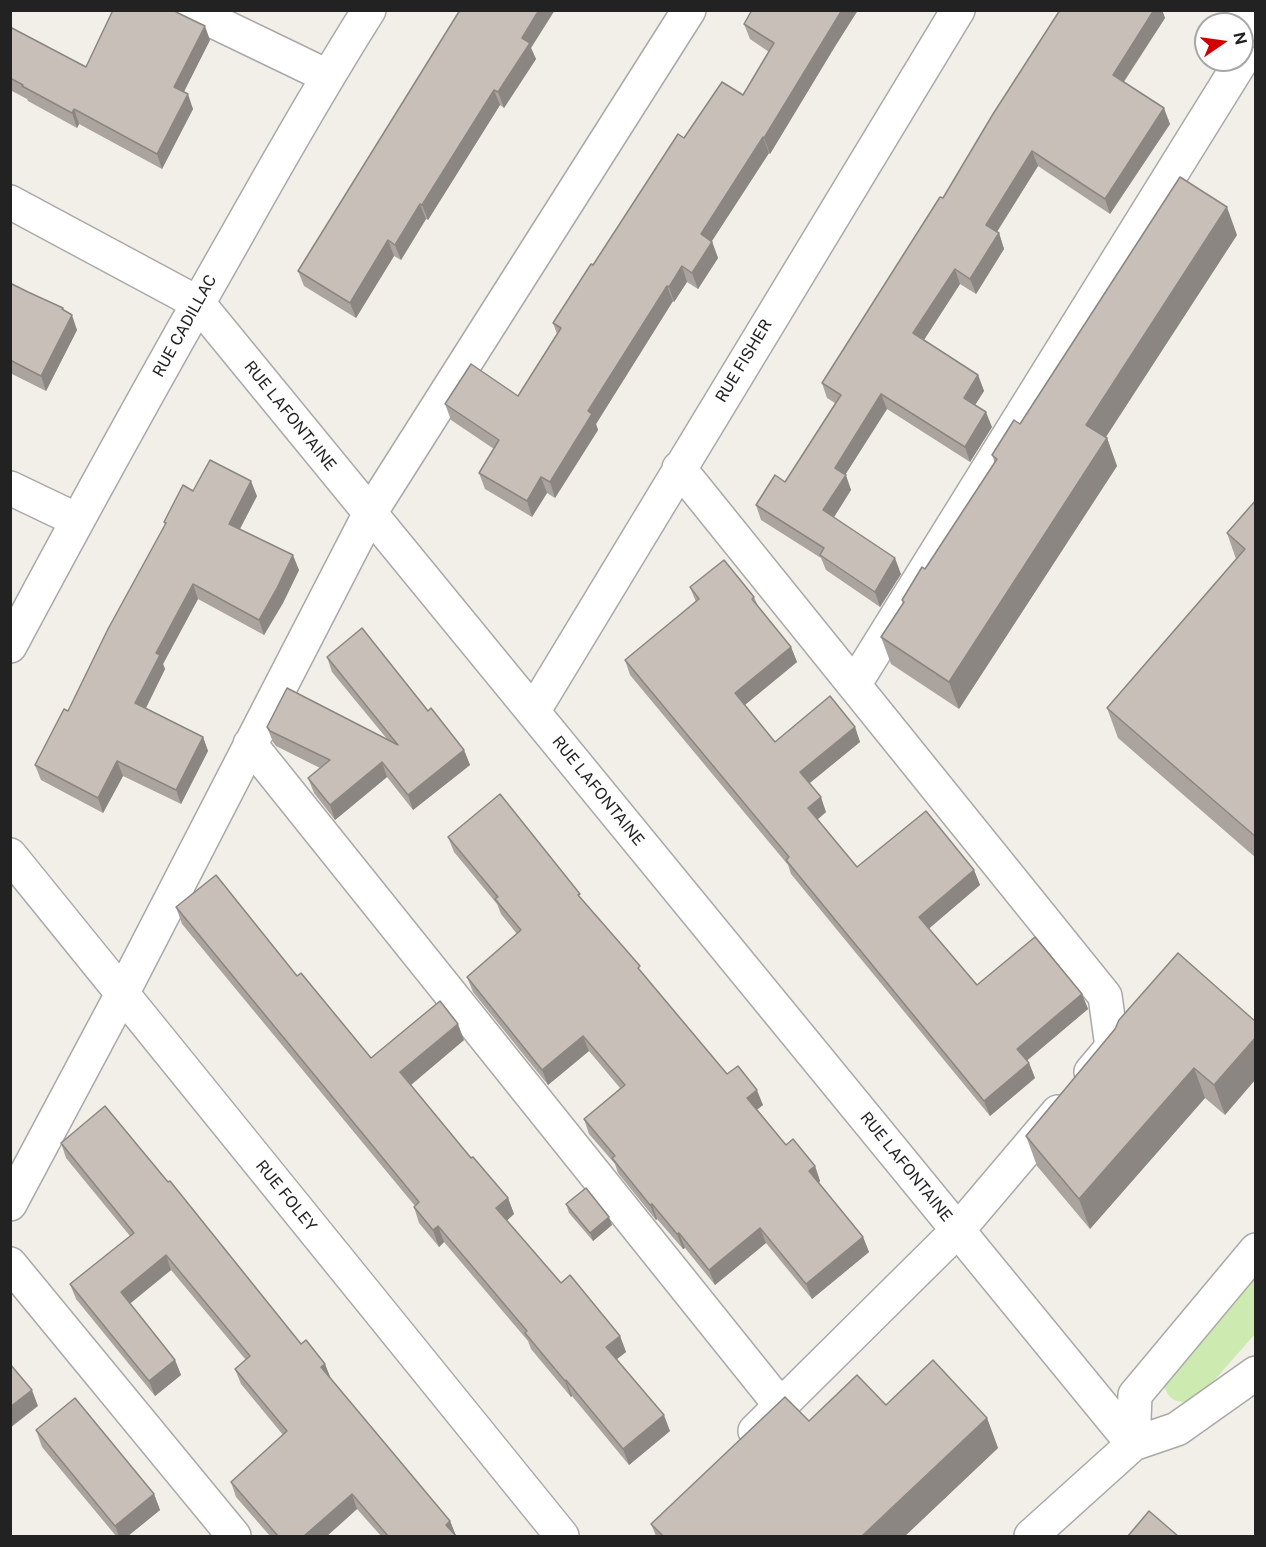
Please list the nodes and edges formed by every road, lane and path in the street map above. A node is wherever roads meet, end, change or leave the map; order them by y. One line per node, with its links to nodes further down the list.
1 (190, 10): 8 (street)
2 (369, 10): 8 (street, RUE CADILLAC)
3 (689, 10): 13 (street)
4 (958, 10): 11 (street, RUE FISHER)
5 (1244, 10): 6 (street)
6 (1256, 24)
7 (1235, 72): 16 (street)
8 (327, 76): 10 (street, RUE CADILLAC)
9 (10, 202): 10 (street, RUE LAFONTAINE)
10 (198, 303): 13 (street, RUE LAFONTAINE); 14 (street, RUE CADILLAC)
11 (679, 468): 16 (street); 17 (street, RUE FISHER)
12 (10, 488): 14 (street)
13 (370, 513): 17 (street, RUE LAFONTAINE); 18 (street)
14 (77, 520): 15 (street, RUE CADILLAC)
15 (10, 646)
16 (854, 684): 22 (street)
17 (532, 712): 22 (street, RUE LAFONTAINE)
18 (250, 744): 20 (street); 26 (street)
19 (10, 855): 20 (street, RUE FOLEY)
20 (122, 994): 21 (street); 30 (street, RUE FOLEY)
21 (10, 1204)
22 (958, 1230): 26 (street); 27 (street, RUE LAFONTAINE)
23 (1256, 1250): 27 (street)
24 (10, 1264): 29 (street)
25 (1256, 1373): 27 (street)
26 (781, 1406): 28 (street)
27 (1133, 1444): 31 (street)
28 (732, 1455)
29 (234, 1536)
30 (562, 1536)
31 (1031, 1536)

